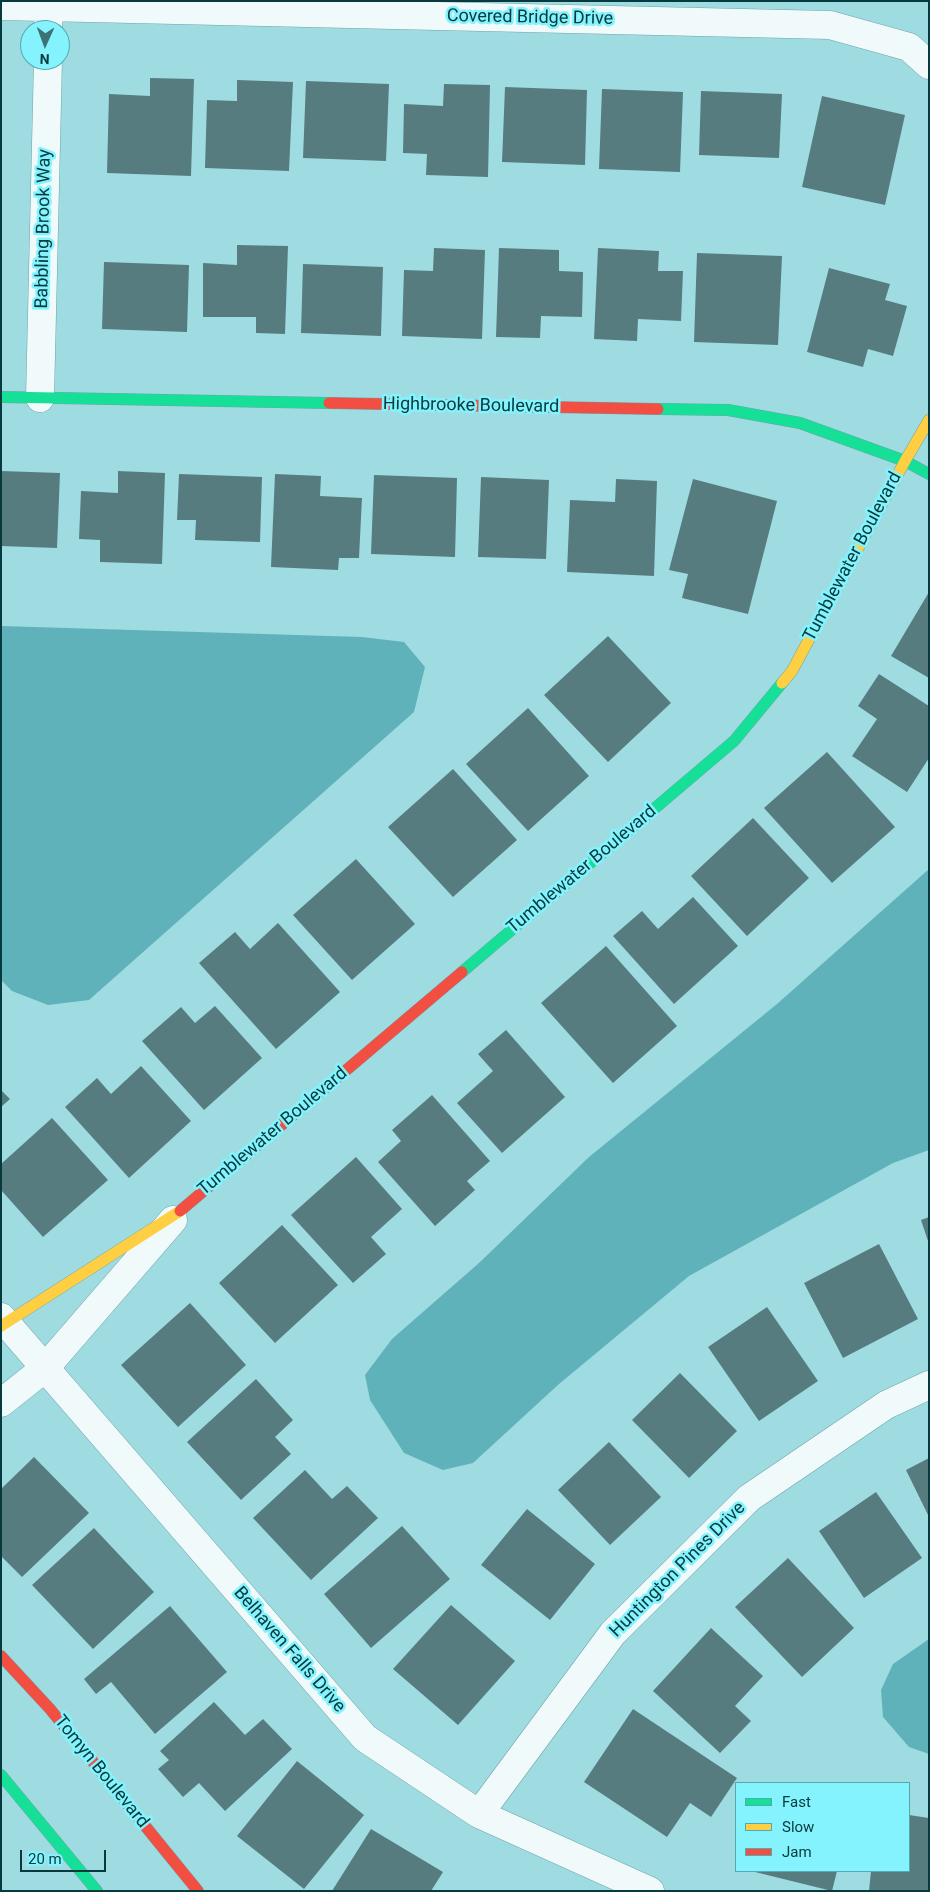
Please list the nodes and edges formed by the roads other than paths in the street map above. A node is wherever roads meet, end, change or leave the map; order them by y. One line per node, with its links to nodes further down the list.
1 (1, 6): 2 (street, Covered Bridge Drive)
2 (48, 19): 3 (street, Covered Bridge Drive)
3 (929, 65)
4 (48, 70): 6 (street, Babbling Brook Way)
5 (1, 397): 6 (street, Highbrooke Boulevard)
6 (40, 398): 8 (street, Highbrooke Boulevard)
7 (929, 420): 8 (street)
8 (904, 461): 9 (street, Highbrooke Boulevard); 10 (street, Tumblewater Boulevard)
9 (929, 474)
10 (179, 1212): 11 (street, Tumblewater Boulevard); 12 (street, Tumblewater Boulevard)
11 (3, 1322): 12 (street, Belhaven Falls Drive)
12 (44, 1368): 14 (street, Tumblewater Boulevard); 17 (street, Belhaven Falls Drive)
13 (929, 1385): 17 (street, Huntington Pines Drive)
14 (1, 1403)
15 (1, 1656): 19 (street, Tomyn Boulevard)
16 (1, 1775): 18 (street)
17 (479, 1814): 20 (street, Belhaven Falls Drive)
18 (97, 1891)
19 (198, 1891)
20 (650, 1891)

